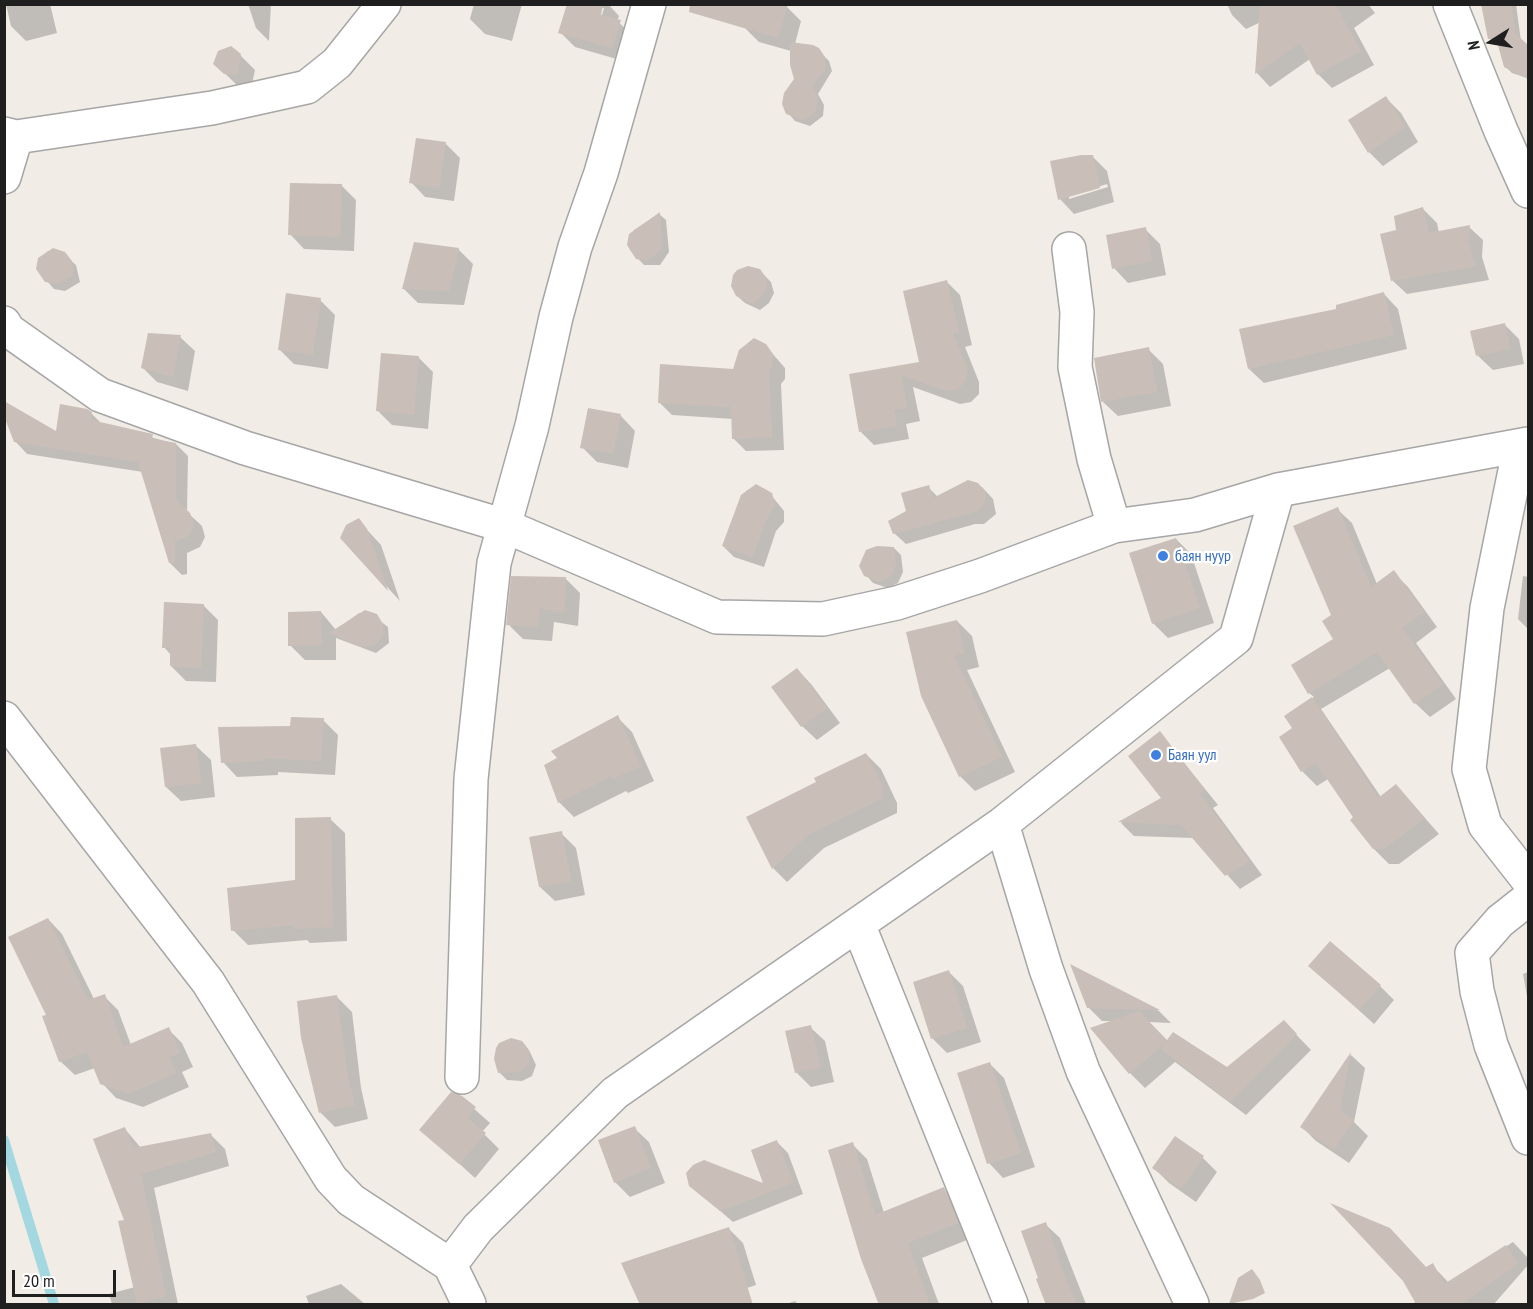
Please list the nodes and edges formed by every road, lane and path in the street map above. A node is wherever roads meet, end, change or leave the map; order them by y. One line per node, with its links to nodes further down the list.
1 (384, 4): 4 (street)
2 (649, 4): 11 (street)
3 (1449, 4): 6 (street)
4 (10, 136): 5 (street)
5 (4, 177)
6 (1528, 191)
7 (1069, 249): 12 (street)
8 (4, 323): 11 (street)
9 (1524, 445): 10 (street); 15 (street)
10 (1278, 490): 12 (street); 14 (street)
11 (505, 526): 12 (street); 18 (street)
12 (1114, 526)
13 (4, 718): 20 (street)
14 (1002, 824): 17 (street); 23 (street)
15 (1528, 880)
16 (1528, 899): 19 (street)
17 (858, 924): 20 (street); 22 (street)
18 (462, 1077)
19 (1528, 1138)
20 (450, 1265): 21 (street)
21 (469, 1305)
22 (1011, 1305)
23 (1192, 1305)

